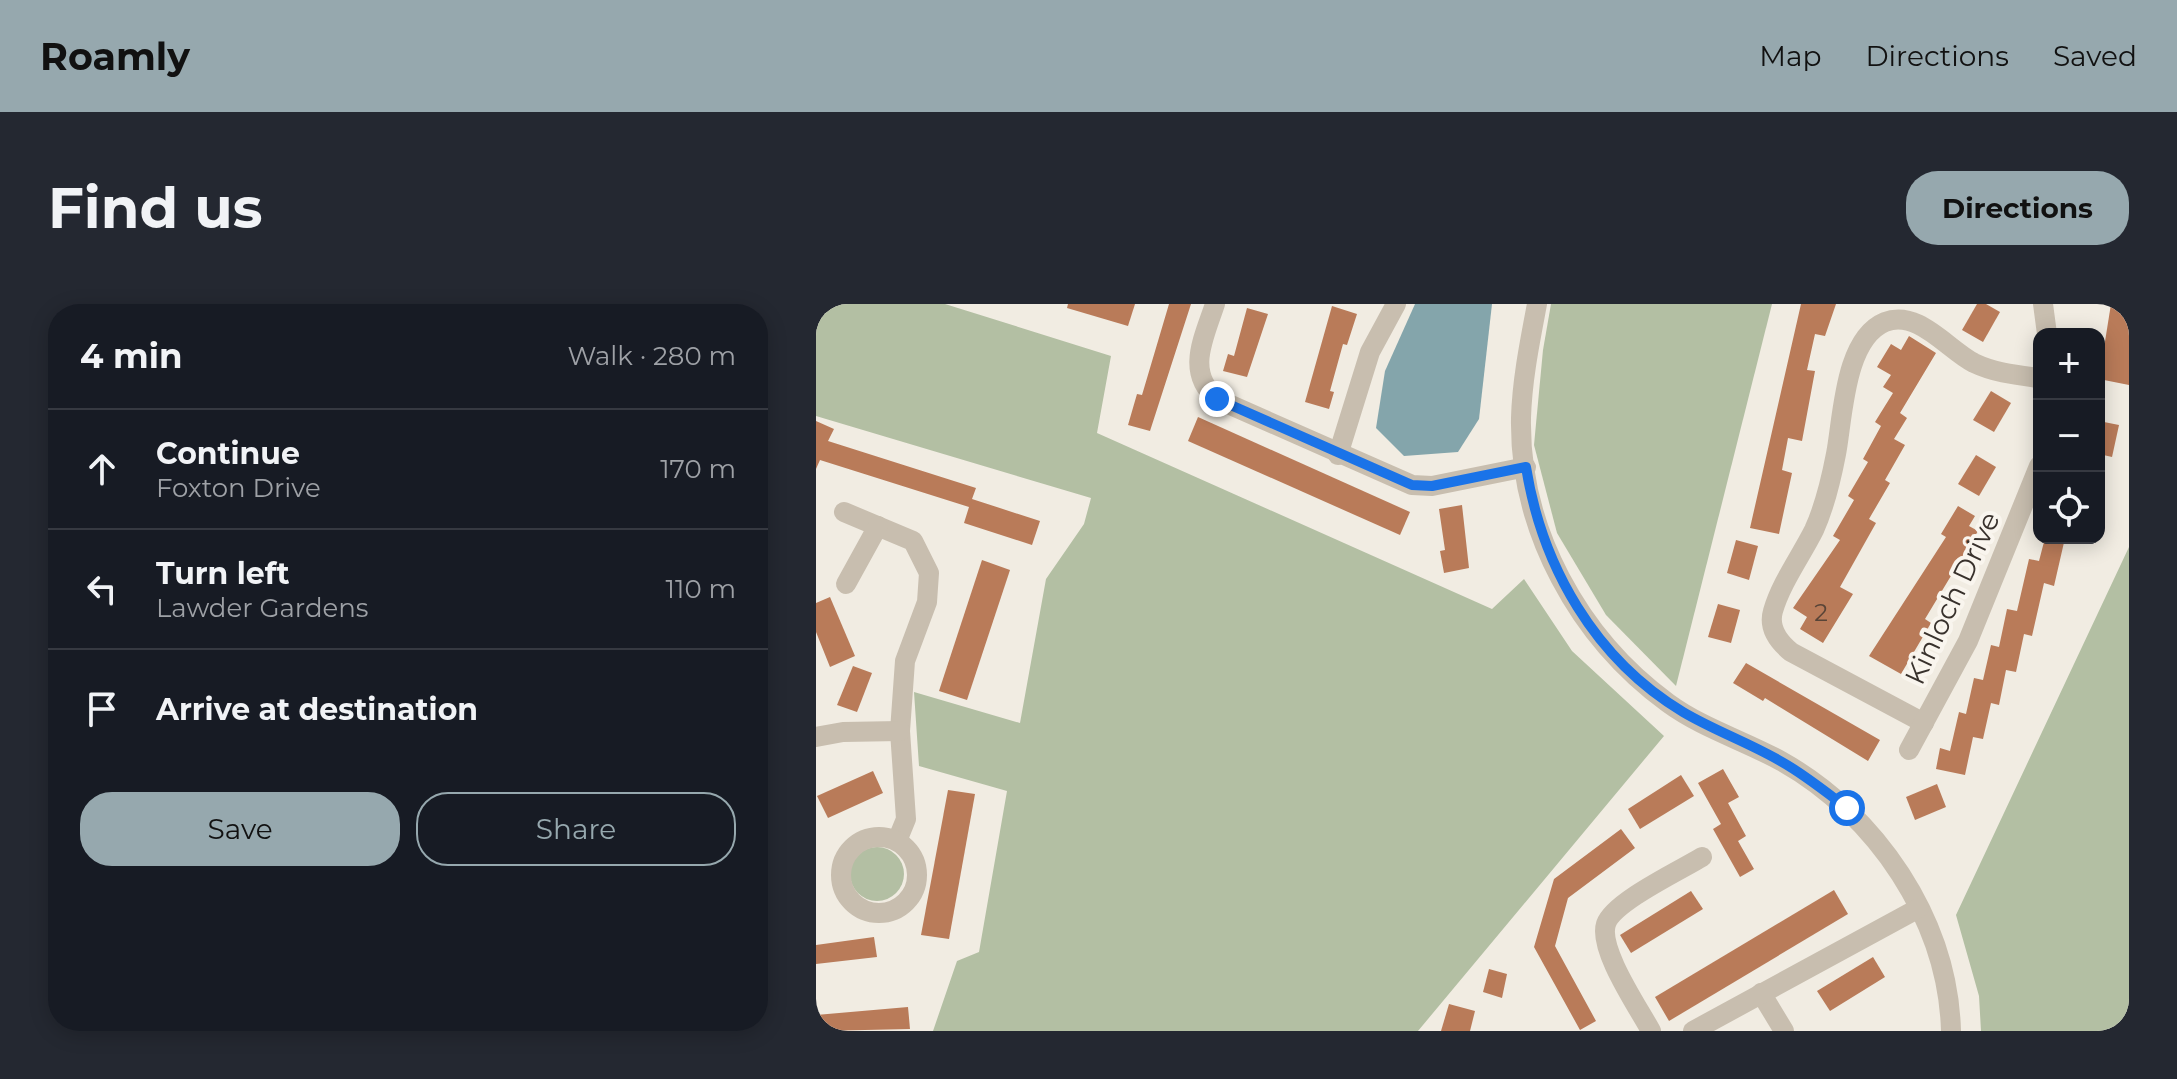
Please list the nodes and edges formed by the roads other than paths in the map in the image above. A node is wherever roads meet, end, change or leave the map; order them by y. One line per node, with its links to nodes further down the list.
1 (1215, 304): 7 (street)
2 (1396, 304): 7 (street)
3 (1537, 304): 8 (street)
4 (2043, 304): 5 (street)
5 (2046, 328)
6 (2033, 377): 13 (street)
7 (1338, 455): 8 (street)
8 (1526, 467): 19 (street)
9 (2037, 472): 13 (street, Kinloch Drive)
10 (844, 512): 11 (street)
11 (878, 526): 12 (street); 14 (street)
12 (846, 584)
13 (1924, 723): 16 (street, Kinloch Drive)
14 (900, 731): 15 (street); 17 (street)
15 (816, 737)
16 (1909, 750)
17 (897, 841)
18 (1702, 857): 21 (street)
19 (1919, 908): 20 (street); 24 (street)
20 (1761, 993): 22 (street); 23 (street)
21 (1651, 1031)
22 (1693, 1031)
23 (1784, 1031)
24 (1951, 1031)

